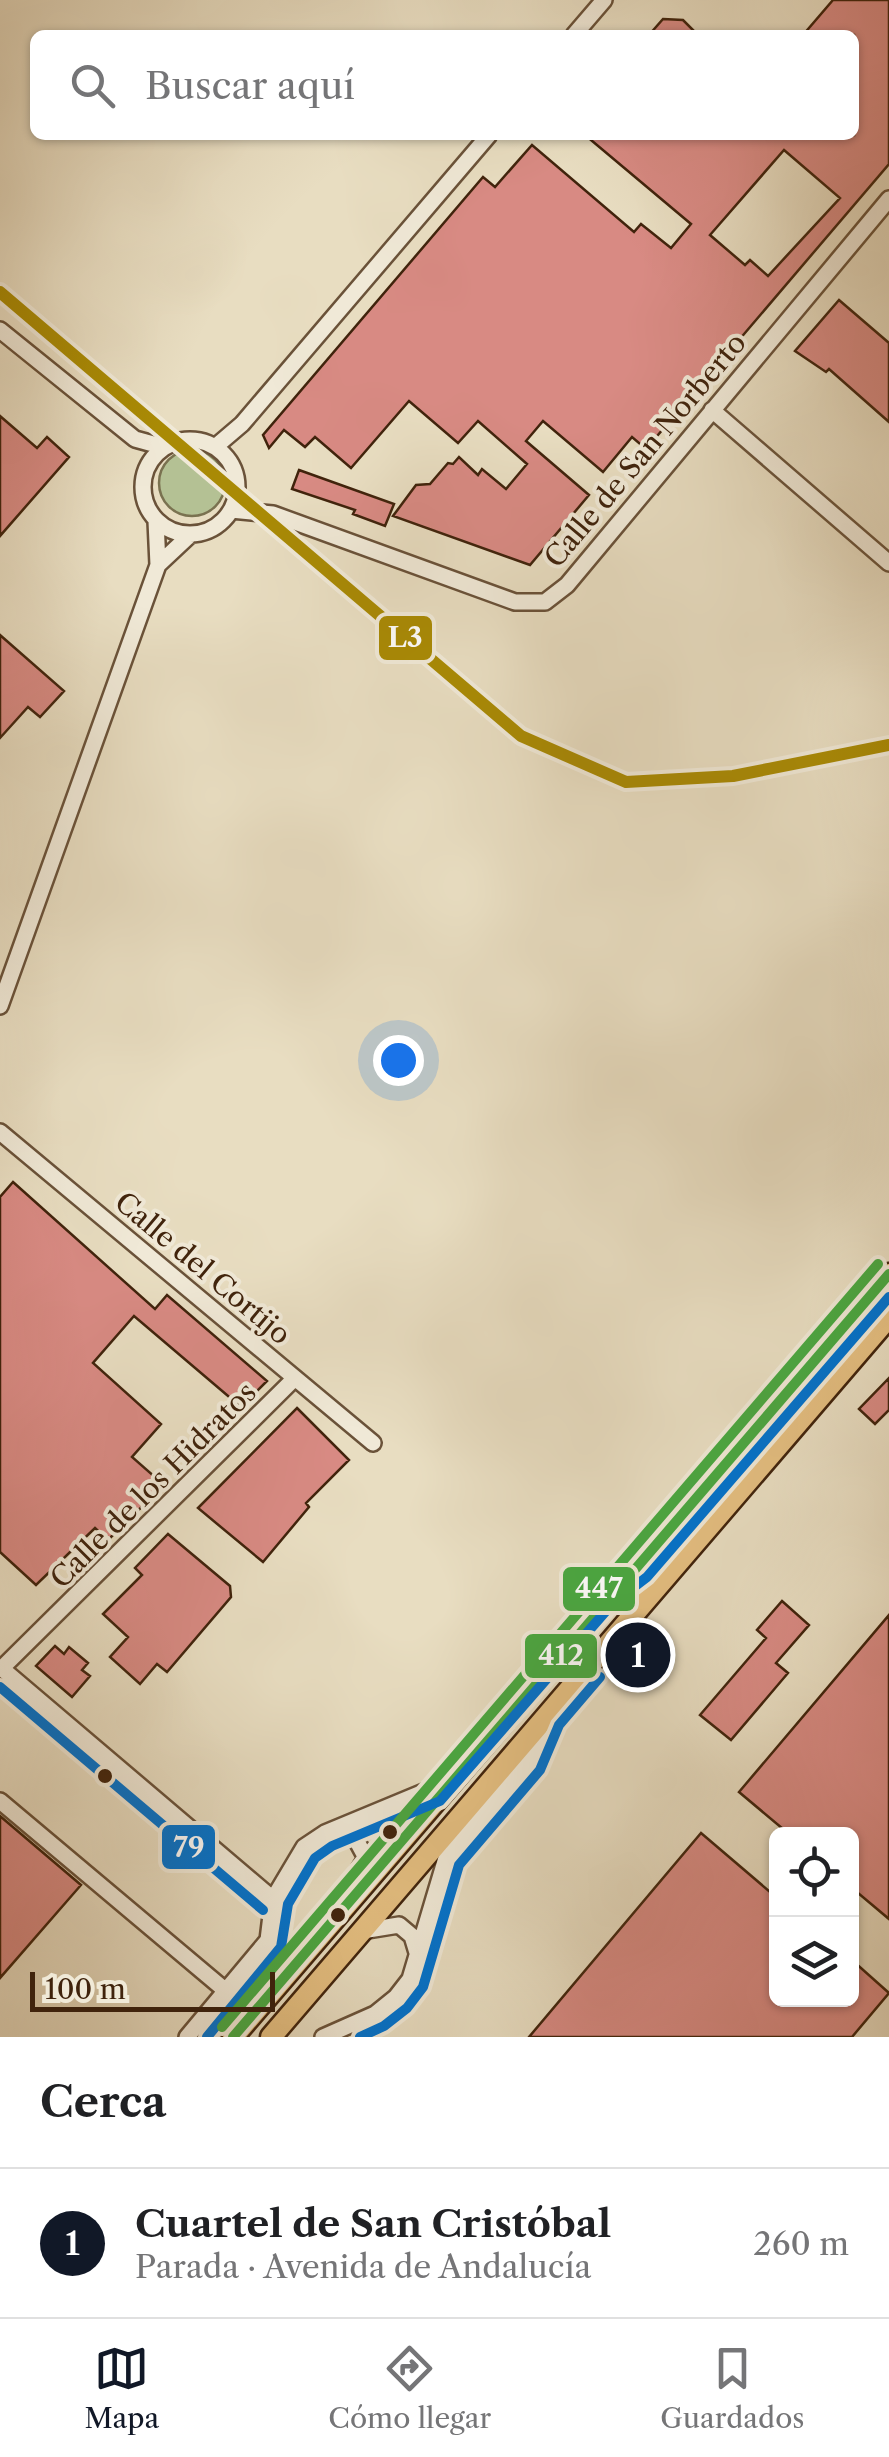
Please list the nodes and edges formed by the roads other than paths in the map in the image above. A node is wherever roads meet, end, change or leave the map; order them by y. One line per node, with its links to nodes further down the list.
1 (604, 0): 2 (street)
2 (578, 30)
3 (485, 140): 7 (street)
4 (889, 199): 6 (street, Calle de San Norberto)
5 (0, 330): 8 (street)
6 (712, 410): 15 (street, Calle de San Norberto); 18 (street)
7 (242, 424): 10 (street); 11 (street)
8 (136, 439): 9 (street); 12 (street)
9 (164, 447): 10 (street); 12 (street)
10 (215, 447): 11 (street)
11 (232, 466): 13 (street)
12 (146, 468): 16 (street)
13 (237, 488): 14 (street); 15 (street, Calle de San Norberto)
14 (232, 510): 15 (street, Calle de San Norberto); 17 (street)
15 (273, 514)
16 (156, 520): 17 (street); 19 (street)
17 (190, 534): 19 (street)
18 (889, 563)
19 (158, 565): 20 (street)
20 (0, 1006)
21 (0, 1132): 24 (street, Calle del Cortijo)
22 (889, 1274): 26 (main road)
23 (889, 1317): 28 (main road)
24 (296, 1378): 25 (street, Calle del Cortijo); 27 (street, Calle de los Hidratos)
25 (373, 1442)
26 (636, 1567): 30 (street); 35 (main road)
27 (1, 1668): 31 (street)
28 (546, 1718): 32 (main road); 33 (street)
29 (0, 1801): 34 (street)
30 (334, 1830): 31 (street); 35 (street)
31 (274, 1900): 34 (street)
32 (362, 1931): 33 (street); 38 (main road)
33 (418, 1956): 39 (street)
34 (226, 1991): 36 (street)
35 (264, 2000): 37 (main road)
36 (187, 2037)
37 (233, 2037)
38 (271, 2037)
39 (323, 2037)

